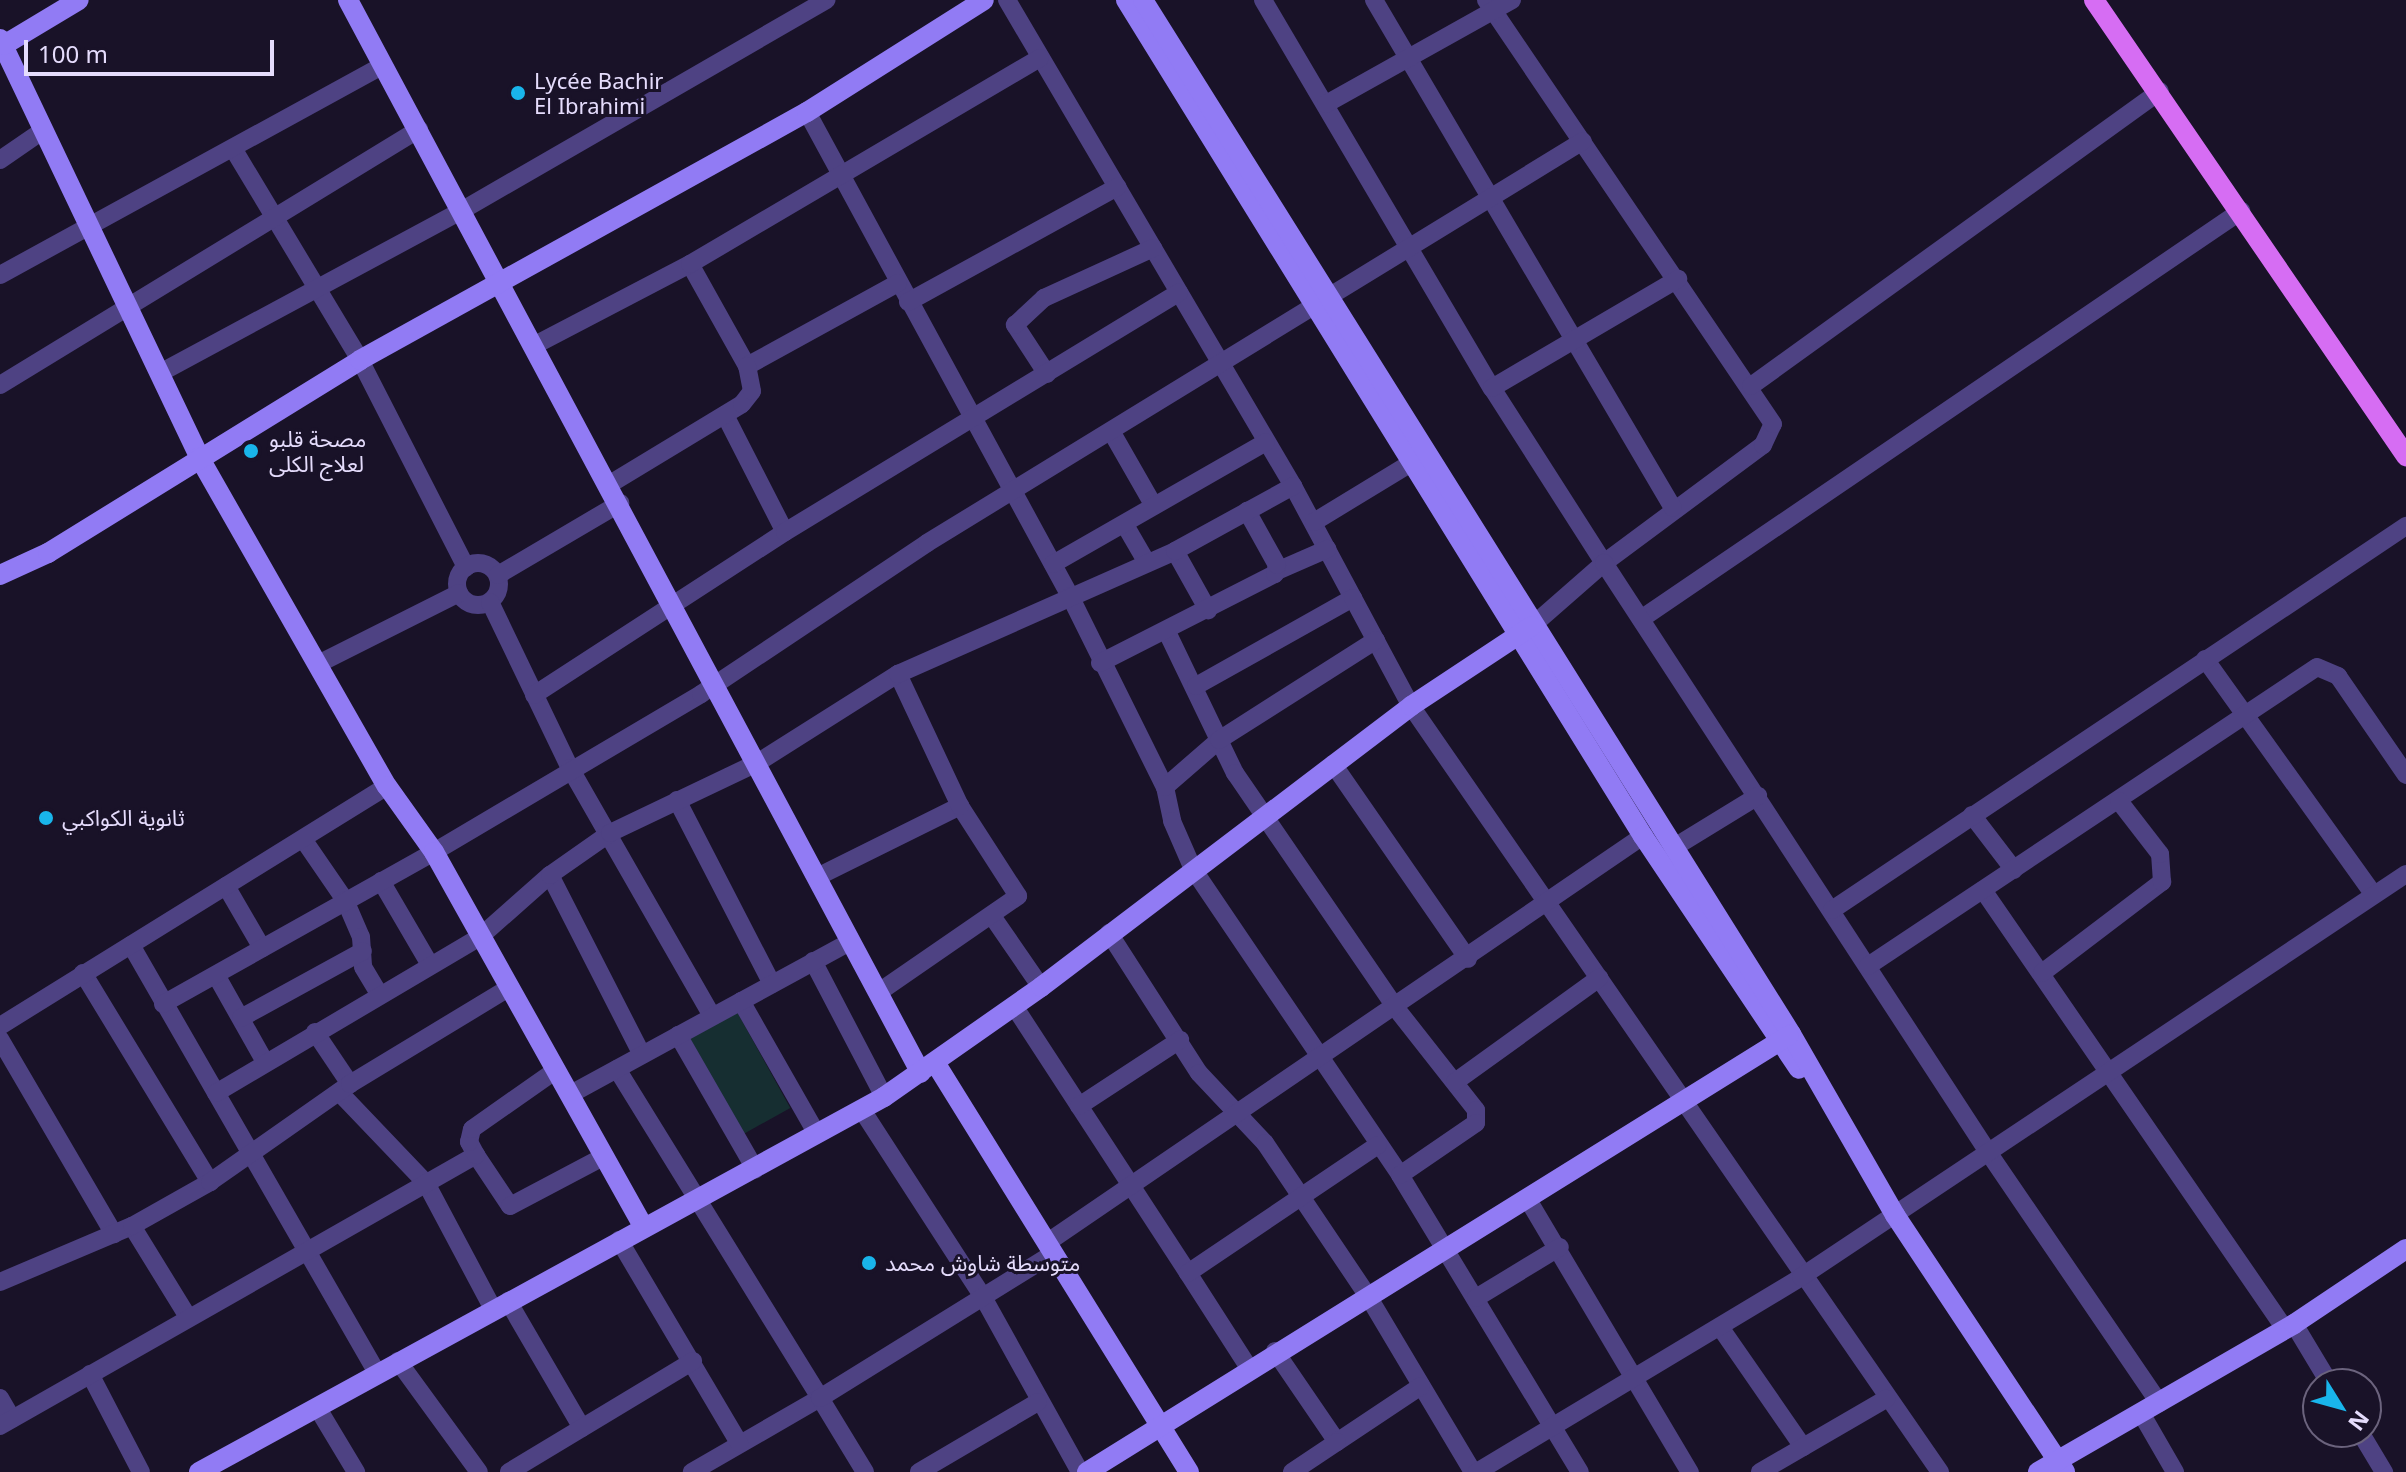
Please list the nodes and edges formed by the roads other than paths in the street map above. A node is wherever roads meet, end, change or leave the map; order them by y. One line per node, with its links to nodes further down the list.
1 (79, 0): 14 (street)
2 (826, 0): 29 (street)
3 (984, 0): 20 (street)
4 (1007, 0): 15 (street)
5 (1126, 0): 43 (street)
6 (1143, 0): 43 (street)
7 (1263, 0): 19 (street)
8 (1374, 0): 16 (street)
9 (1512, 0): 13 (street)
10 (2094, 0): 18 (main road)
11 (2107, 0): 58 (main road)
12 (350, 1): 17 (street)
13 (1491, 6): 16 (street); 23 (street)
14 (3, 53): 22 (street)
15 (1040, 58): 26 (street); 27 (street)
16 (1410, 60): 19 (street); 28 (street)
17 (383, 65): 21 (street); 24 (street)
18 (2160, 91): 30 (main road); 53 (street)
19 (1326, 104): 33 (street)
20 (807, 112): 26 (street); 39 (street)
21 (419, 129): 29 (street); 31 (street)
22 (42, 131): 25 (street); 32 (street)
23 (1583, 141): 28 (street); 37 (street)
24 (234, 150): 31 (street); 32 (street)
25 (0, 160)
26 (839, 177): 35 (street); 38 (street)
27 (1117, 187): 34 (street); 42 (street)
28 (1494, 196): 33 (street); 45 (street)
29 (461, 211): 39 (street); 40 (street)
30 (2241, 211): 60 (main road); 89 (street)
31 (274, 215): 40 (street); 44 (street)
32 (91, 227): 36 (street); 44 (street)
33 (1411, 247): 43 (street); 54 (street)
34 (1153, 248): 41 (street); 51 (street)
35 (690, 264): 46 (street); 48 (street)
36 (0, 275)
37 (1678, 279): 45 (street); 53 (street)
38 (898, 283): 42 (street); 48 (street)
39 (501, 286): 46 (street); 47 (street)
40 (319, 290): 47 (street); 50 (street)
41 (1179, 292): 49 (street); 51 (street)
42 (908, 302): 56 (street)
43 (1322, 302): 49 (street); 62 (street); 90 (street)
44 (126, 307): 50 (street); 52 (street)
45 (1577, 341): 54 (street); 68 (street)
46 (535, 345): 63 (street)
47 (360, 360): 61 (street); 79 (street)
48 (747, 366): 55 (street)
49 (1222, 366): 57 (street); 59 (street)
50 (160, 373): 61 (street)
51 (1047, 374): 56 (street)
52 (0, 385)
53 (1751, 386): 68 (street)
54 (1492, 388): 77 (street)
55 (725, 415): 63 (street); 73 (street)
56 (973, 420): 65 (street); 73 (street)
57 (1111, 431): 65 (street); 67 (street)
58 (2406, 435)
59 (1266, 442): 64 (street); 67 (street)
60 (2406, 456)
61 (199, 457): 81 (street); 95 (street)
62 (1411, 463): 70 (street); 90 (street)
63 (610, 484): 66 (street)
64 (1293, 486): 69 (street); 70 (street)
65 (1012, 494): 78 (street); 97 (street)
66 (620, 503): 82 (street); 87 (street)
67 (1154, 506): 71 (street)
68 (1673, 508): 77 (street)
69 (1247, 511): 75 (street); 80 (street)
70 (1314, 522): 74 (street)
71 (1125, 525): 76 (street); 78 (street)
72 (2406, 526): 93 (street)
73 (785, 532): 87 (street)
74 (1327, 549): 80 (street); 85 (street)
75 (1175, 551): 76 (street); 88 (street)
76 (1147, 563): 84 (street)
77 (1604, 563): 89 (street); 90 (street)
78 (1053, 564): 84 (street)
79 (466, 567): 82 (street); 83 (street)
80 (1277, 571): 88 (street)
81 (0, 575)
82 (498, 575): 86 (street)
83 (459, 593): 86 (street); 95 (street)
84 (1070, 596): 94 (street); 96 (street)
85 (1353, 598): 92 (street); 98 (street)
86 (490, 602): 99 (street)
87 (676, 607): 97 (street); 99 (street)
88 (1208, 610): 91 (street)
89 (1641, 619): 109 (street)
90 (1525, 631): 100 (street); 116 (street); 118 (street)
91 (1167, 632): 94 (street); 98 (street)
92 (1376, 640): 100 (street); 102 (street)
93 (2205, 659): 101 (street); 113 (street)
94 (1100, 663): 108 (street)
95 (318, 664): 107 (street)
96 (898, 674): 103 (street); 112 (street)
97 (716, 684): 103 (street); 105 (street)
98 (1196, 686): 102 (street)
99 (534, 695): 105 (street)
100 (1411, 706): 104 (street); 130 (street)
101 (2245, 717): 106 (street); 111 (street); 128 (street)
102 (1219, 740): 108 (street); 114 (street)
103 (757, 763): 110 (street); 124 (street)
104 (1333, 764): 114 (street); 139 (street)
105 (570, 768): 115 (street); 119 (street)
106 (2406, 775)
107 (387, 786): 117 (street); 119 (street)
108 (1165, 787): 120 (street)
109 (1758, 796): 118 (street); 131 (street)
110 (677, 800): 115 (street); 147 (street)
111 (2119, 801): 121 (street); 144 (street)
112 (960, 806): 124 (street); 132 (street)
113 (1972, 815): 121 (street); 131 (street)
114 (1264, 816): 120 (street); 155 (street)
115 (610, 833): 123 (street); 156 (street)
116 (1643, 836): 130 (street); 161 (street)
117 (303, 839): 126 (street); 129 (street)
118 (1673, 848): 161 (street)
119 (434, 852): 125 (street); 134 (street)
120 (1193, 869): 133 (street); 165 (street)
121 (2014, 870): 127 (street)
122 (2406, 874): 128 (street)
123 (550, 875): 134 (street); 164 (street)
124 (817, 877): 135 (street)
125 (381, 881): 129 (street); 141 (street)
126 (226, 886): 136 (street); 137 (street)
127 (1983, 890): 142 (street); 144 (street)
128 (2374, 895): 170 (street)
129 (345, 900): 137 (street); 138 (street)
130 (1547, 903): 139 (street); 146 (street)
131 (1832, 910): 142 (street)
132 (992, 916): 149 (street); 150 (street)
133 (1109, 933): 149 (street); 163 (street)
134 (481, 936): 141 (street); 148 (street)
135 (851, 941): 140 (street); 150 (street)
136 (131, 945): 143 (street); 153 (street)
137 (262, 948): 145 (street)
138 (363, 951): 151 (street); 157 (street)
139 (1468, 959): 155 (street)
140 (813, 961): 147 (street); 175 (street)
141 (430, 965): 151 (street)
142 (1868, 966): 182 (street)
143 (83, 973): 158 (street); 188 (street)
144 (2042, 973): 170 (street)
145 (216, 975): 153 (street); 157 (street)
146 (1599, 978): 171 (street); 176 (street)
147 (772, 984): 152 (street)
148 (510, 987): 169 (street); 172 (street)
149 (1041, 987): 154 (street)
150 (879, 992): 167 (street)
151 (380, 995): 159 (street)
152 (741, 1001): 156 (street); 180 (street)
153 (163, 1004): 173 (street)
154 (1014, 1006): 167 (street); 177 (street)
155 (1395, 1007): 165 (street); 171 (street)
156 (712, 1016): 160 (street)
157 (241, 1018): 166 (street)
158 (0, 1026)
159 (315, 1032): 166 (street); 172 (street)
160 (678, 1035): 164 (street); 186 (street)
161 (1784, 1038): 176 (street); 194 (street)
162 (0, 1039): 197 (street)
163 (1180, 1040): 177 (street); 179 (street)
164 (642, 1055): 168 (street)
165 (1320, 1056): 179 (street); 181 (street)
166 (265, 1062): 173 (street)
167 (928, 1068): 175 (street); 201 (street)
168 (617, 1069): 174 (street); 193 (street)
169 (556, 1070): 174 (street); 184 (street)
170 (2110, 1070): 182 (street); 213 (street)
171 (1455, 1082): 187 (street)
172 (344, 1088): 183 (street); 189 (street)
173 (216, 1093): 183 (street)
174 (569, 1095): 185 (street)
175 (884, 1097): 178 (street)
176 (1686, 1098): 192 (street); 205 (street)
177 (1079, 1106): 190 (street)
178 (862, 1110): 180 (street); 208 (street)
179 (1239, 1111): 190 (street); 191 (street)
180 (817, 1134): 186 (street)
181 (1378, 1145): 187 (street); 191 (street)
182 (1988, 1152): 194 (street); 228 (street)
183 (252, 1155): 188 (street); 203 (street)
184 (476, 1155): 185 (street); 189 (street)
185 (603, 1157): 196 (street)
186 (755, 1169): 193 (street)
187 (1400, 1175): 199 (street)
188 (210, 1182): 195 (street)
189 (426, 1183): 203 (street); 210 (street)
190 (1131, 1186): 201 (street); 204 (street)
191 (1300, 1196): 204 (street); 207 (street)
192 (1527, 1198): 199 (street); 200 (street)
193 (696, 1200): 196 (street); 224 (street)
194 (1895, 1215): 205 (street); 237 (street)
195 (132, 1226): 197 (street); 211 (street)
196 (644, 1227): 198 (street)
197 (114, 1234): 206 (street)
198 (619, 1240): 210 (street); 216 (street)
199 (1444, 1247): 207 (street); 209 (street)
200 (1560, 1247): 209 (street); 221 (street)
201 (1051, 1248): 208 (street); 231 (street)
202 (2406, 1249): 213 (street)
203 (308, 1250): 211 (street); 219 (street)
204 (1188, 1273): 217 (street)
205 (1801, 1277): 212 (street); 225 (street)
206 (0, 1282)
207 (1368, 1296): 214 (street); 222 (street)
208 (983, 1297): 224 (street); 226 (street)
209 (1476, 1298): 230 (street)
210 (500, 1305): 215 (street); 232 (street)
211 (188, 1317): 220 (street)
212 (1720, 1327): 221 (street); 235 (street)
213 (2290, 1327): 218 (street); 228 (street)
214 (1275, 1351): 217 (street); 233 (street)
215 (398, 1361): 219 (street); 242 (street)
216 (693, 1361): 232 (street); 234 (street)
217 (1249, 1368): 231 (street)
218 (2319, 1368)
219 (377, 1373): 227 (street)
220 (90, 1374): 229 (street); 239 (street)
221 (1636, 1377): 230 (street); 252 (street)
222 (1421, 1386): 233 (street); 250 (street)
223 (0, 1398): 229 (street)
224 (820, 1398): 234 (street); 244 (street)
225 (1886, 1399): 235 (street); 254 (street)
226 (1038, 1402): 245 (street); 246 (street)
227 (317, 1407): 240 (street); 241 (street)
228 (2150, 1408): 237 (street); 256 (street)
229 (6, 1422)
230 (1552, 1426): 250 (street); 251 (street)
231 (1158, 1427): 247 (street); 248 (street)
232 (582, 1428): 243 (street)
233 (1337, 1442): 249 (street)
234 (739, 1443): 238 (street)
235 (1803, 1447): 253 (street)
236 (2370, 1448): 257 (street)
237 (2061, 1467): 255 (street)
238 (696, 1471)
239 (141, 1472)
240 (199, 1472)
241 (356, 1472)
242 (479, 1472)
243 (509, 1472)
244 (865, 1472)
245 (919, 1472)
246 (1080, 1472)
247 (1087, 1472)
248 (1189, 1472)
249 (1292, 1472)
250 (1475, 1472)
251 (1580, 1472)
252 (1690, 1472)
253 (1760, 1472)
254 (1940, 1472)
255 (2038, 1472)
256 (2175, 1472)
257 (2384, 1472)

